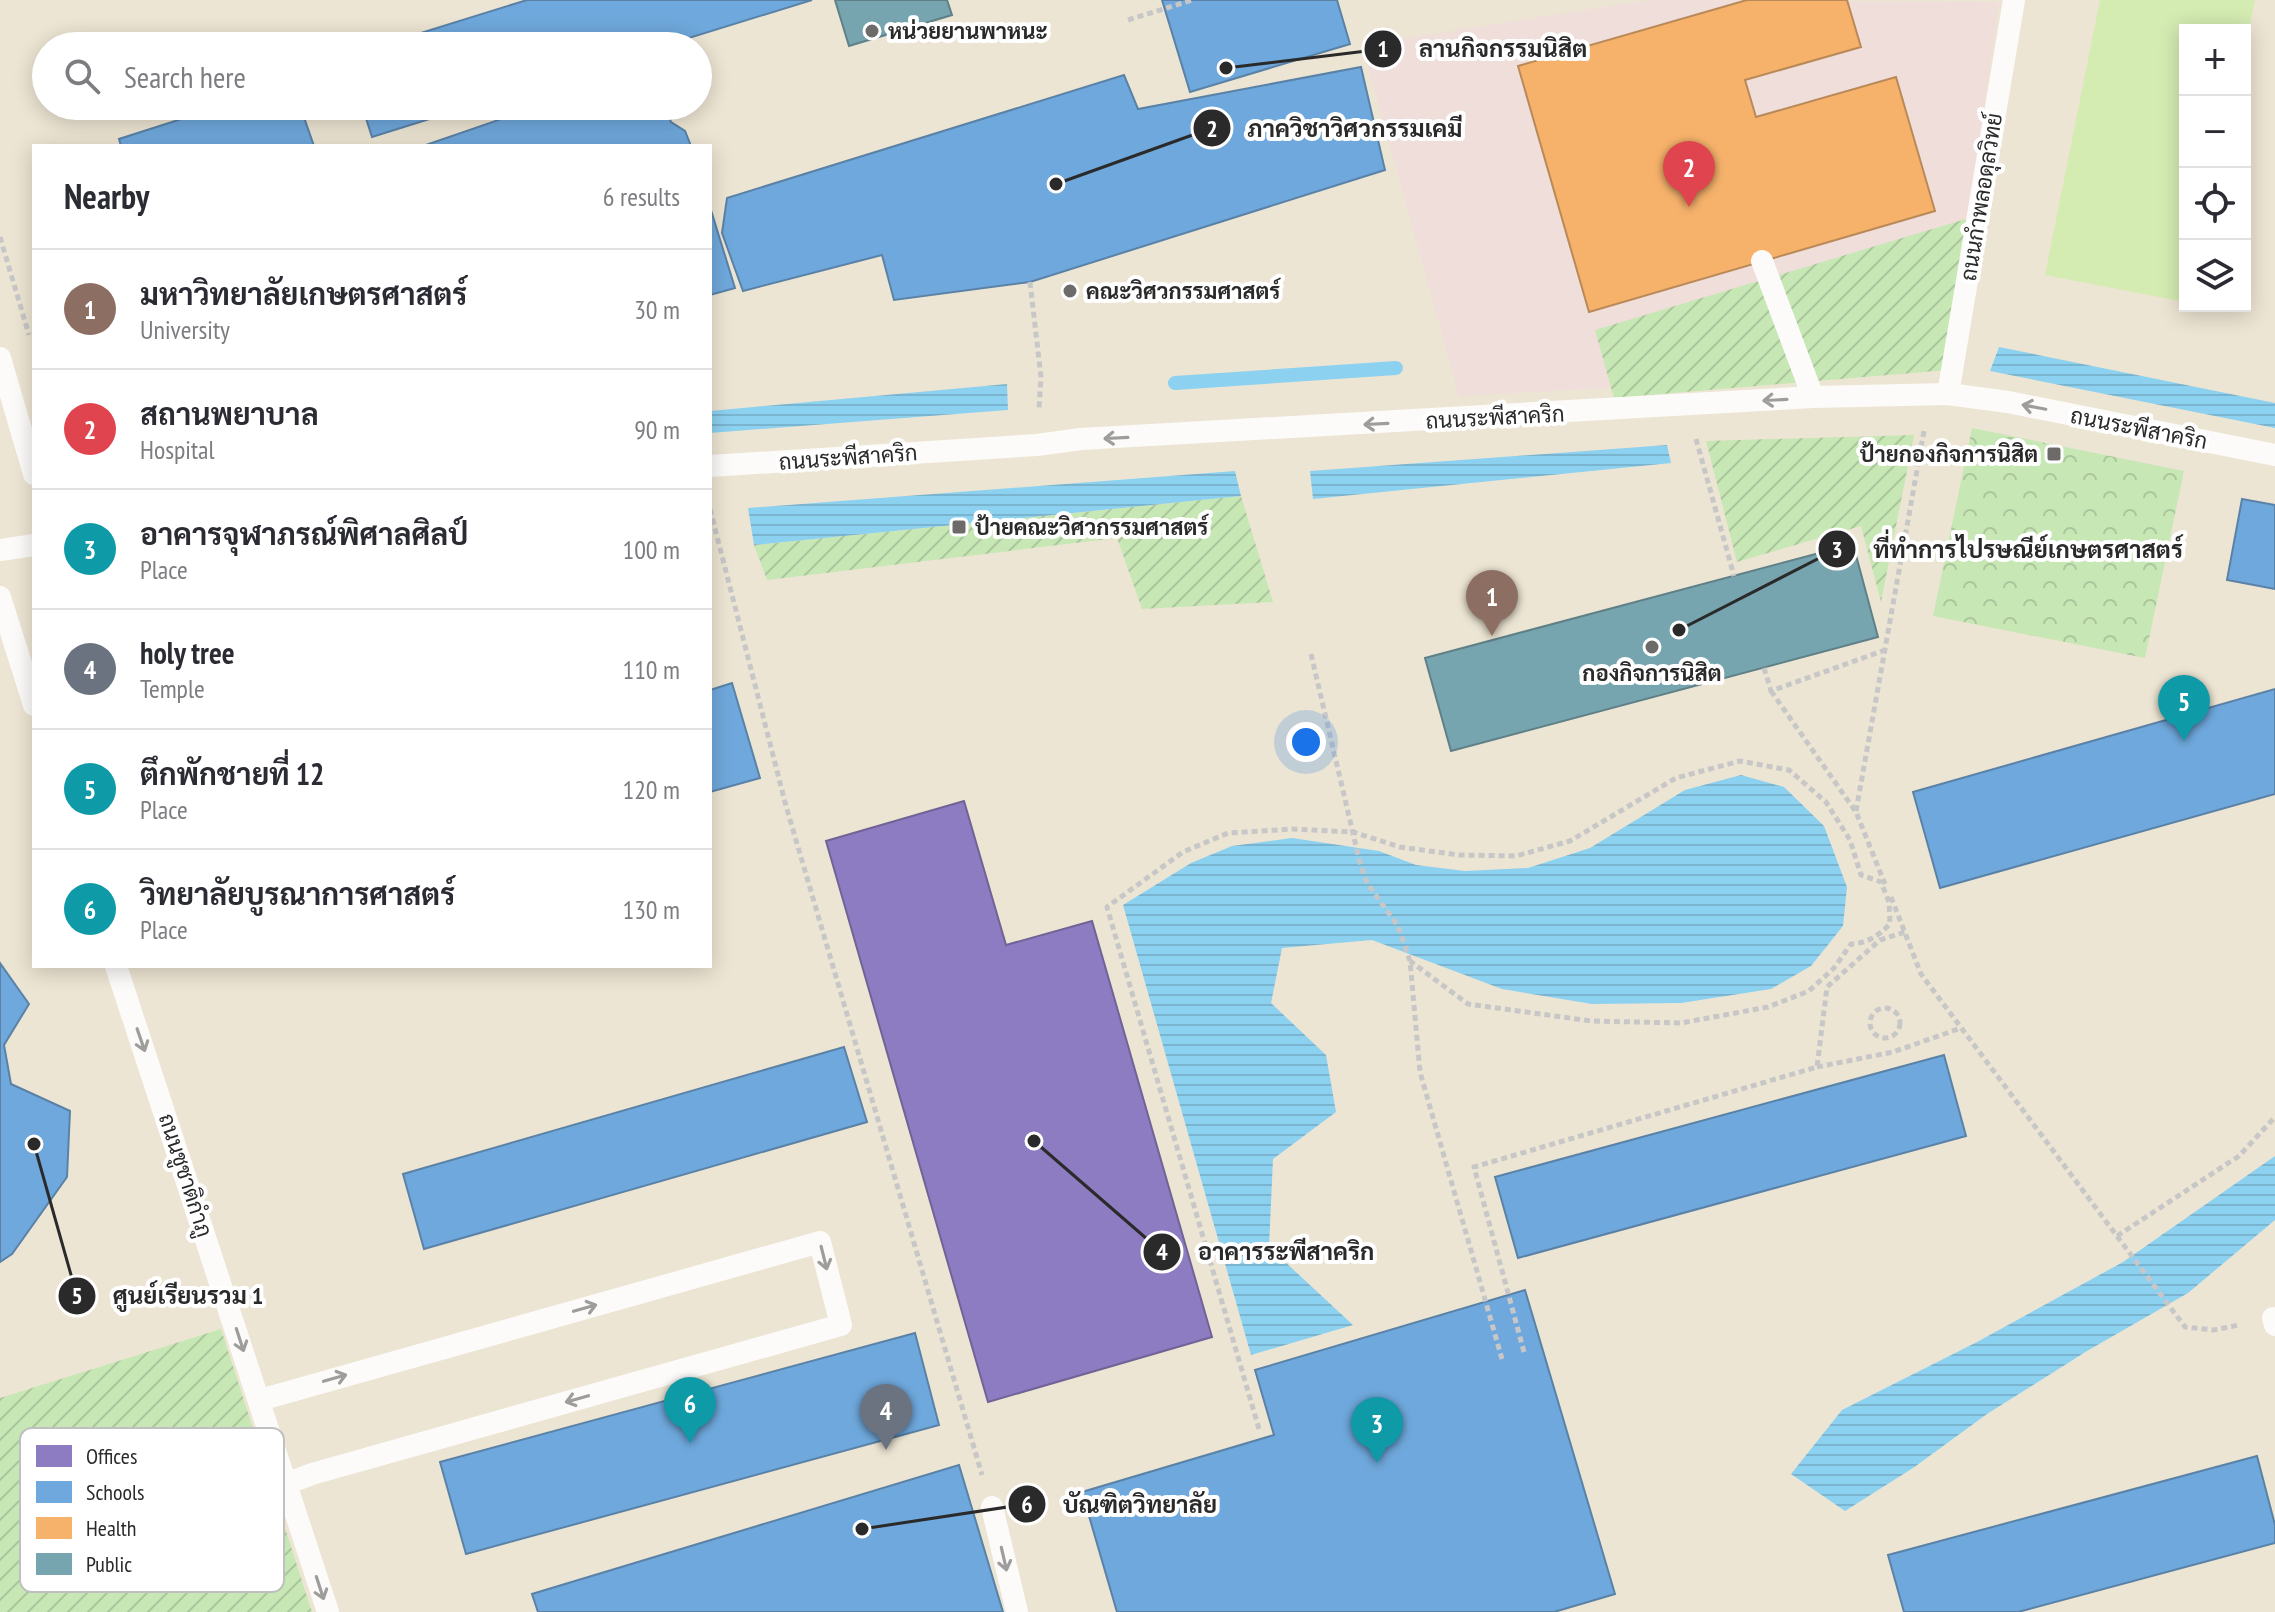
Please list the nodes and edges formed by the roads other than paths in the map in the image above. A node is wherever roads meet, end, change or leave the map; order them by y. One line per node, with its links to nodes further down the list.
1 (2014, 0): 4 (lane, ถนนกำพลอดุลวิทย์)
2 (1762, 261): 5 (lane)
3 (0, 358): 8 (lane)
4 (1948, 394): 5 (lane, ถนนระพีสาคริก); 6 (lane, ถนนระพีสาคริก, one-way to 4)
5 (1813, 397): 7 (lane, ถนนระพีสาคริก, one-way to 7)
6 (2275, 455)
7 (712, 466)
8 (32, 467)
9 (32, 540): 10 (lane)
10 (0, 550)
11 (0, 597): 12 (lane)
12 (32, 699)
13 (117, 968): 14 (lane, ถนนชูชาติกำภู, one-way to 14)
14 (260, 1400): 15 (lane, ถนนชูชาติกำภู); 17 (lane, one-way to 17)
15 (269, 1428)
16 (284, 1478): 17 (lane, ถนนชูชาติกำภู)
17 (286, 1484): 19 (lane, ถนนชูชาติกำภู, one-way to 19)
18 (992, 1507): 20 (lane, one-way to 20)
19 (328, 1612)
20 (1017, 1612)

